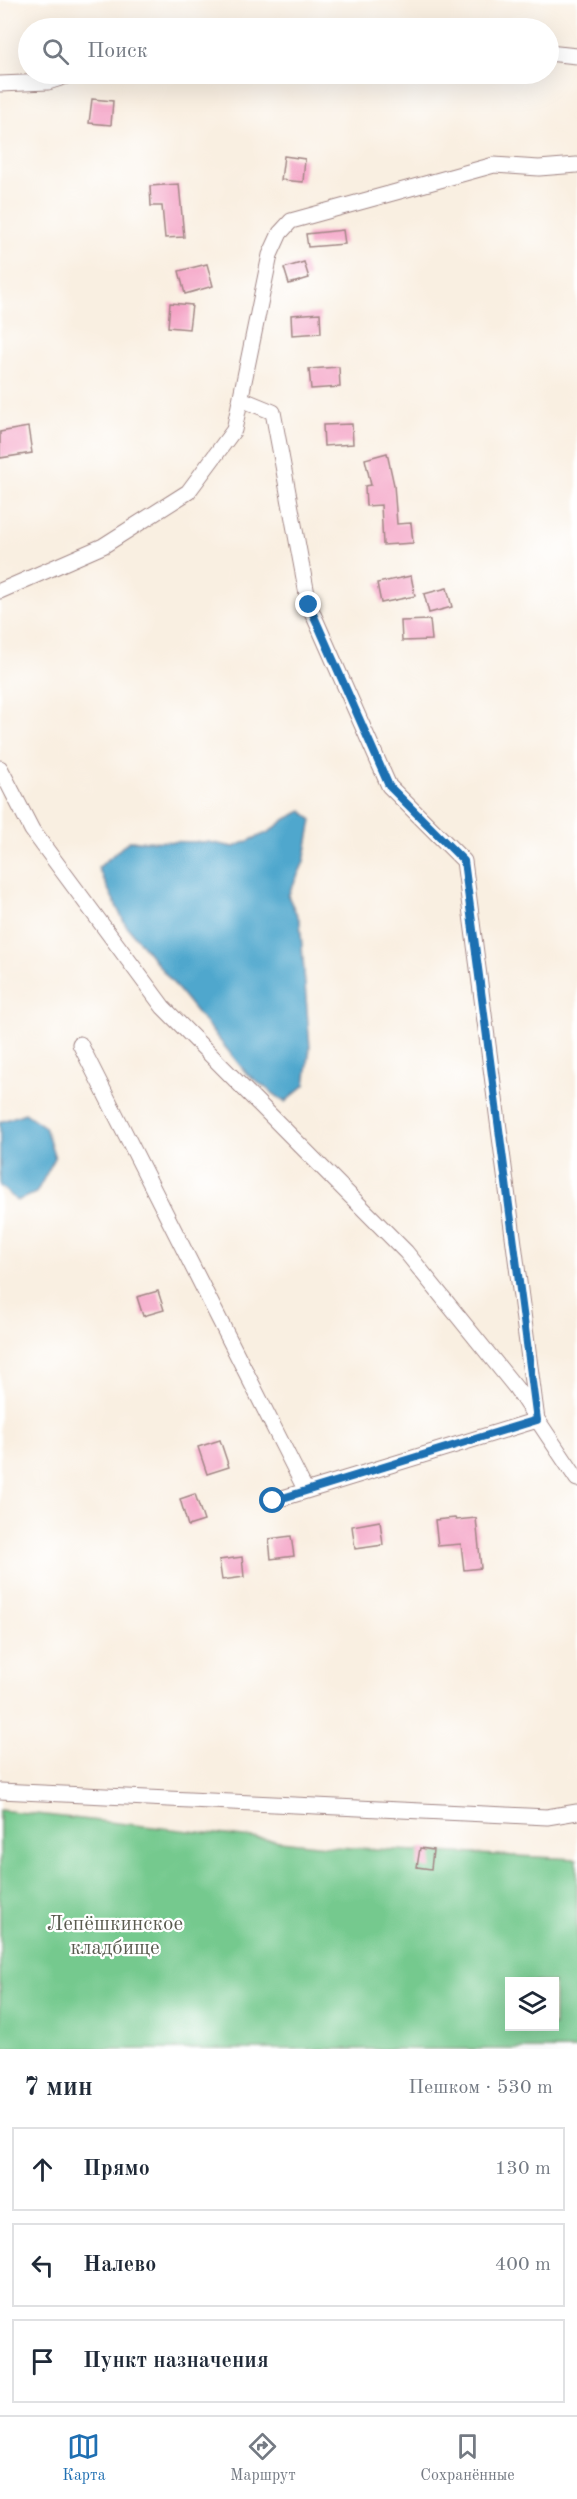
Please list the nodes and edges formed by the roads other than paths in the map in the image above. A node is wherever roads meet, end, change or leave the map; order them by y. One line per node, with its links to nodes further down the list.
1 (559, 55): 2 (street)
2 (577, 56)
3 (18, 83): 4 (street)
4 (0, 84)
5 (577, 165): 6 (street)
6 (241, 399): 7 (street); 10 (street)
7 (0, 591)
8 (0, 768): 10 (street)
9 (80, 1044): 12 (street)
10 (537, 1420): 11 (street); 12 (street)
11 (577, 1479)
12 (306, 1491): 13 (street)
13 (273, 1501)
14 (0, 1791): 15 (street)
15 (577, 1812)

